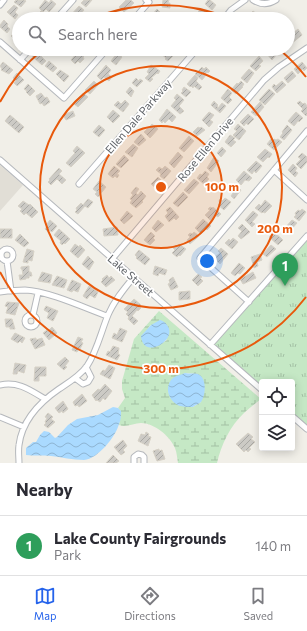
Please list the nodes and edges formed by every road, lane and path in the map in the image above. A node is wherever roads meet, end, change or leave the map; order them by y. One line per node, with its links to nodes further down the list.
1 (4, 0): 7 (street)
2 (73, 0): 8 (street)
3 (146, 0): 9 (street)
4 (245, 0): 10 (street)
5 (253, 0): 6 (street)
6 (276, 0)
7 (0, 4)
8 (62, 12)
9 (140, 12)
10 (229, 12)
11 (0, 42): 13 (street)
12 (307, 48): 25 (street, Rose Ellen Drive)
13 (12, 53)
14 (16, 56): 18 (street)
15 (24, 56): 18 (street)
16 (101, 56): 18 (street)
17 (191, 56): 22 (street, Ellen Dale Parkway)
18 (20, 60)
19 (307, 131): 21 (street)
20 (0, 160): 25 (street, Lake Street)
21 (274, 170): 23 (street); 31 (street)
22 (79, 184)
23 (307, 200)
24 (307, 236): 31 (street)
25 (112, 259): 27 (street, Lake Street)
26 (7, 261): 28 (street)
27 (133, 278): 33 (street); 34 (street, Lake Street)
28 (11, 291): 29 (street); 30 (street)
29 (0, 292)
30 (38, 292): 32 (street); 33 (street)
31 (249, 302): 34 (street)
32 (33, 315)
33 (108, 316): 35 (street)
34 (210, 345): 38 (street, Lake Street)
35 (86, 368): 36 (street); 36 (street)
36 (75, 378): 39 (street)
37 (0, 385): 39 (street)
38 (259, 387)
39 (45, 399): 42 (street)
40 (0, 417): 42 (street)
41 (295, 419): 43 (street)
42 (24, 427): 44 (street)
43 (307, 429)
44 (19, 463)
45 (134, 463): 46 (street)
46 (144, 463)

